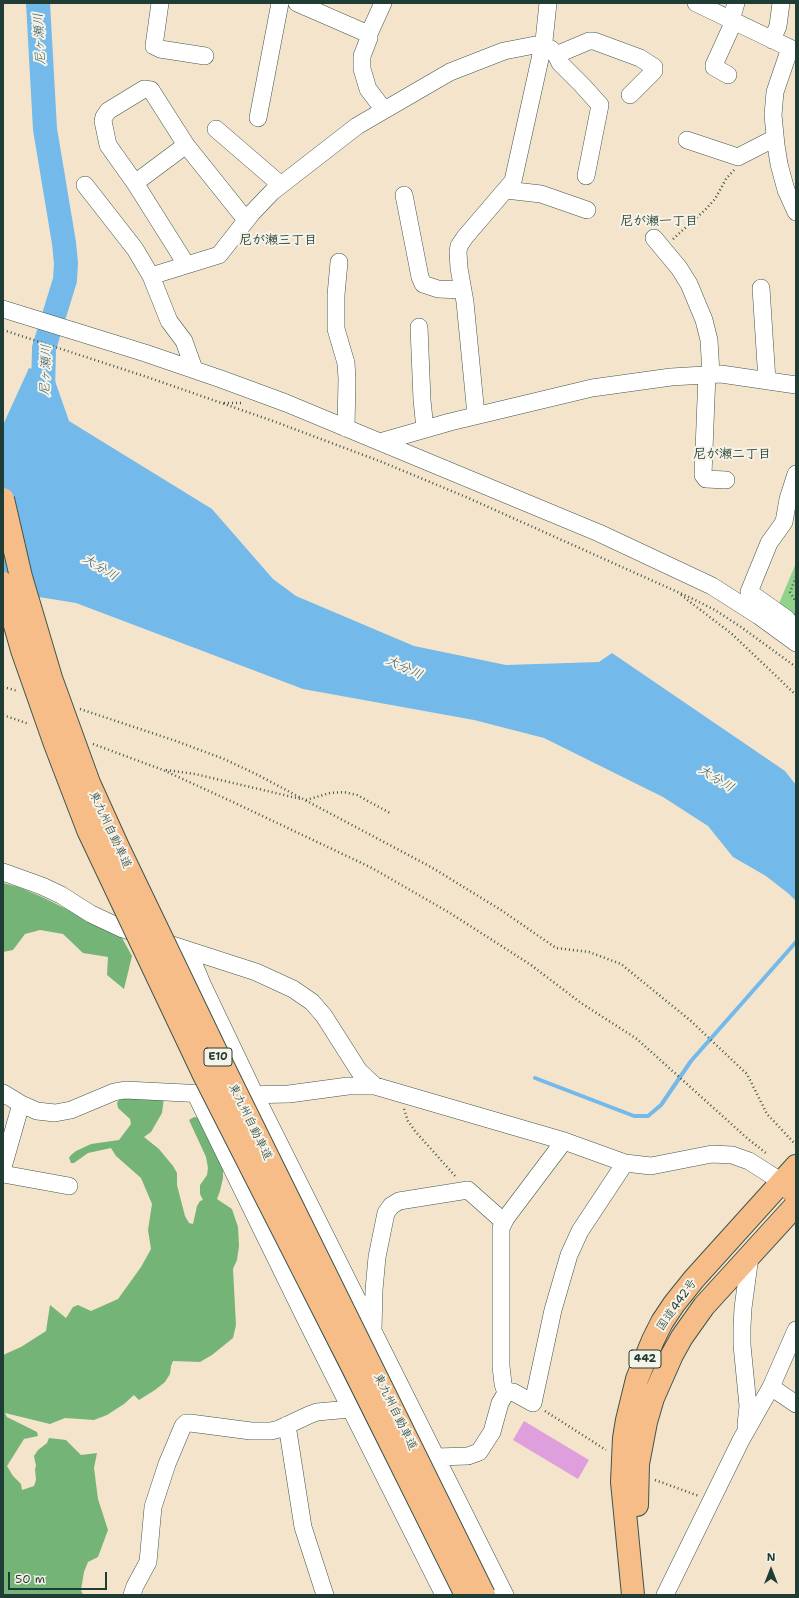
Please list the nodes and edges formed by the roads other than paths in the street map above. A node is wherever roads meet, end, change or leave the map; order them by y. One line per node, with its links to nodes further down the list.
1 (160, 3): 14 (street)
2 (280, 3): 18 (street)
3 (297, 3): 10 (street)
4 (383, 3): 10 (street)
5 (548, 3): 12 (street)
6 (696, 3): 9 (street)
7 (736, 3): 9 (street)
8 (781, 3): 11 (street)
9 (733, 21): 11 (street); 15 (street)
10 (368, 36): 17 (street)
11 (772, 40): 13 (street)
12 (550, 50): 16 (street); 17 (street); 23 (street); 27 (street)
13 (793, 50): 20 (street)
14 (205, 56)
15 (728, 75)
16 (630, 95)
17 (384, 110): 26 (street)
18 (258, 118)
19 (216, 129): 26 (street)
20 (775, 138): 21 (street); 30 (street)
21 (687, 140)
22 (186, 146): 24 (street); 24 (street); 31 (street)
23 (586, 176)
24 (135, 183): 34 (street)
25 (84, 185): 35 (street)
26 (281, 186): 31 (street)
27 (506, 190): 29 (street); 37 (street)
28 (404, 195): 37 (street)
29 (587, 210)
30 (796, 212)
31 (246, 220): 34 (street)
32 (658, 243): 41 (street)
33 (340, 262): 45 (street)
34 (186, 264): 35 (street)
35 (151, 276): 40 (street)
36 (761, 288): 42 (street)
37 (463, 290): 44 (street)
38 (3, 309): 40 (street)
39 (419, 328): 46 (street)
40 (194, 369): 45 (street)
41 (709, 374): 42 (street); 44 (street); 49 (street)
42 (767, 381): 43 (street)
43 (796, 386)
44 (476, 415): 46 (street)
45 (346, 428): 47 (street)
46 (425, 429): 47 (street)
47 (380, 442): 52 (street)
48 (796, 474): 52 (street)
49 (726, 480)
50 (3, 499): 81 (highway, 東九州自動車道 / E10, bridge)
51 (3, 583): 80 (highway, 東九州自動車道 / E10, bridge)
52 (791, 639)
53 (3, 872): 54 (street)
54 (188, 950): 55 (street); 58 (street)
55 (375, 1086): 58 (street); 60 (street)
56 (3, 1093): 59 (street)
57 (195, 1093): 58 (street); 59 (street); 73 (street)
58 (255, 1095): 69 (street)
59 (21, 1104): 62 (street)
60 (564, 1141): 61 (street); 66 (street)
61 (625, 1163): 65 (street); 71 (street)
62 (3, 1167)
63 (3, 1174): 64 (street)
64 (69, 1186)
65 (793, 1192): 67 (highway, 国道442号 / 442); 83 (highway, 国道442号 / 442)
66 (504, 1222): 69 (street); 71 (street)
67 (750, 1256): 75 (street); 84 (highway, 国道442号 / 442)
68 (796, 1330): 70 (street)
69 (372, 1331): 76 (street)
70 (771, 1387): 72 (street); 75 (street)
71 (506, 1393): 76 (street)
72 (796, 1404)
73 (350, 1409): 74 (street); 79 (street)
74 (287, 1425): 77 (street); 78 (street)
75 (741, 1440): 85 (street)
76 (436, 1457): 82 (street)
77 (132, 1595)
78 (325, 1595)
79 (444, 1595)
80 (466, 1595)
81 (484, 1595)
82 (505, 1595)
83 (633, 1595)
84 (647, 1595)
85 (665, 1595)

